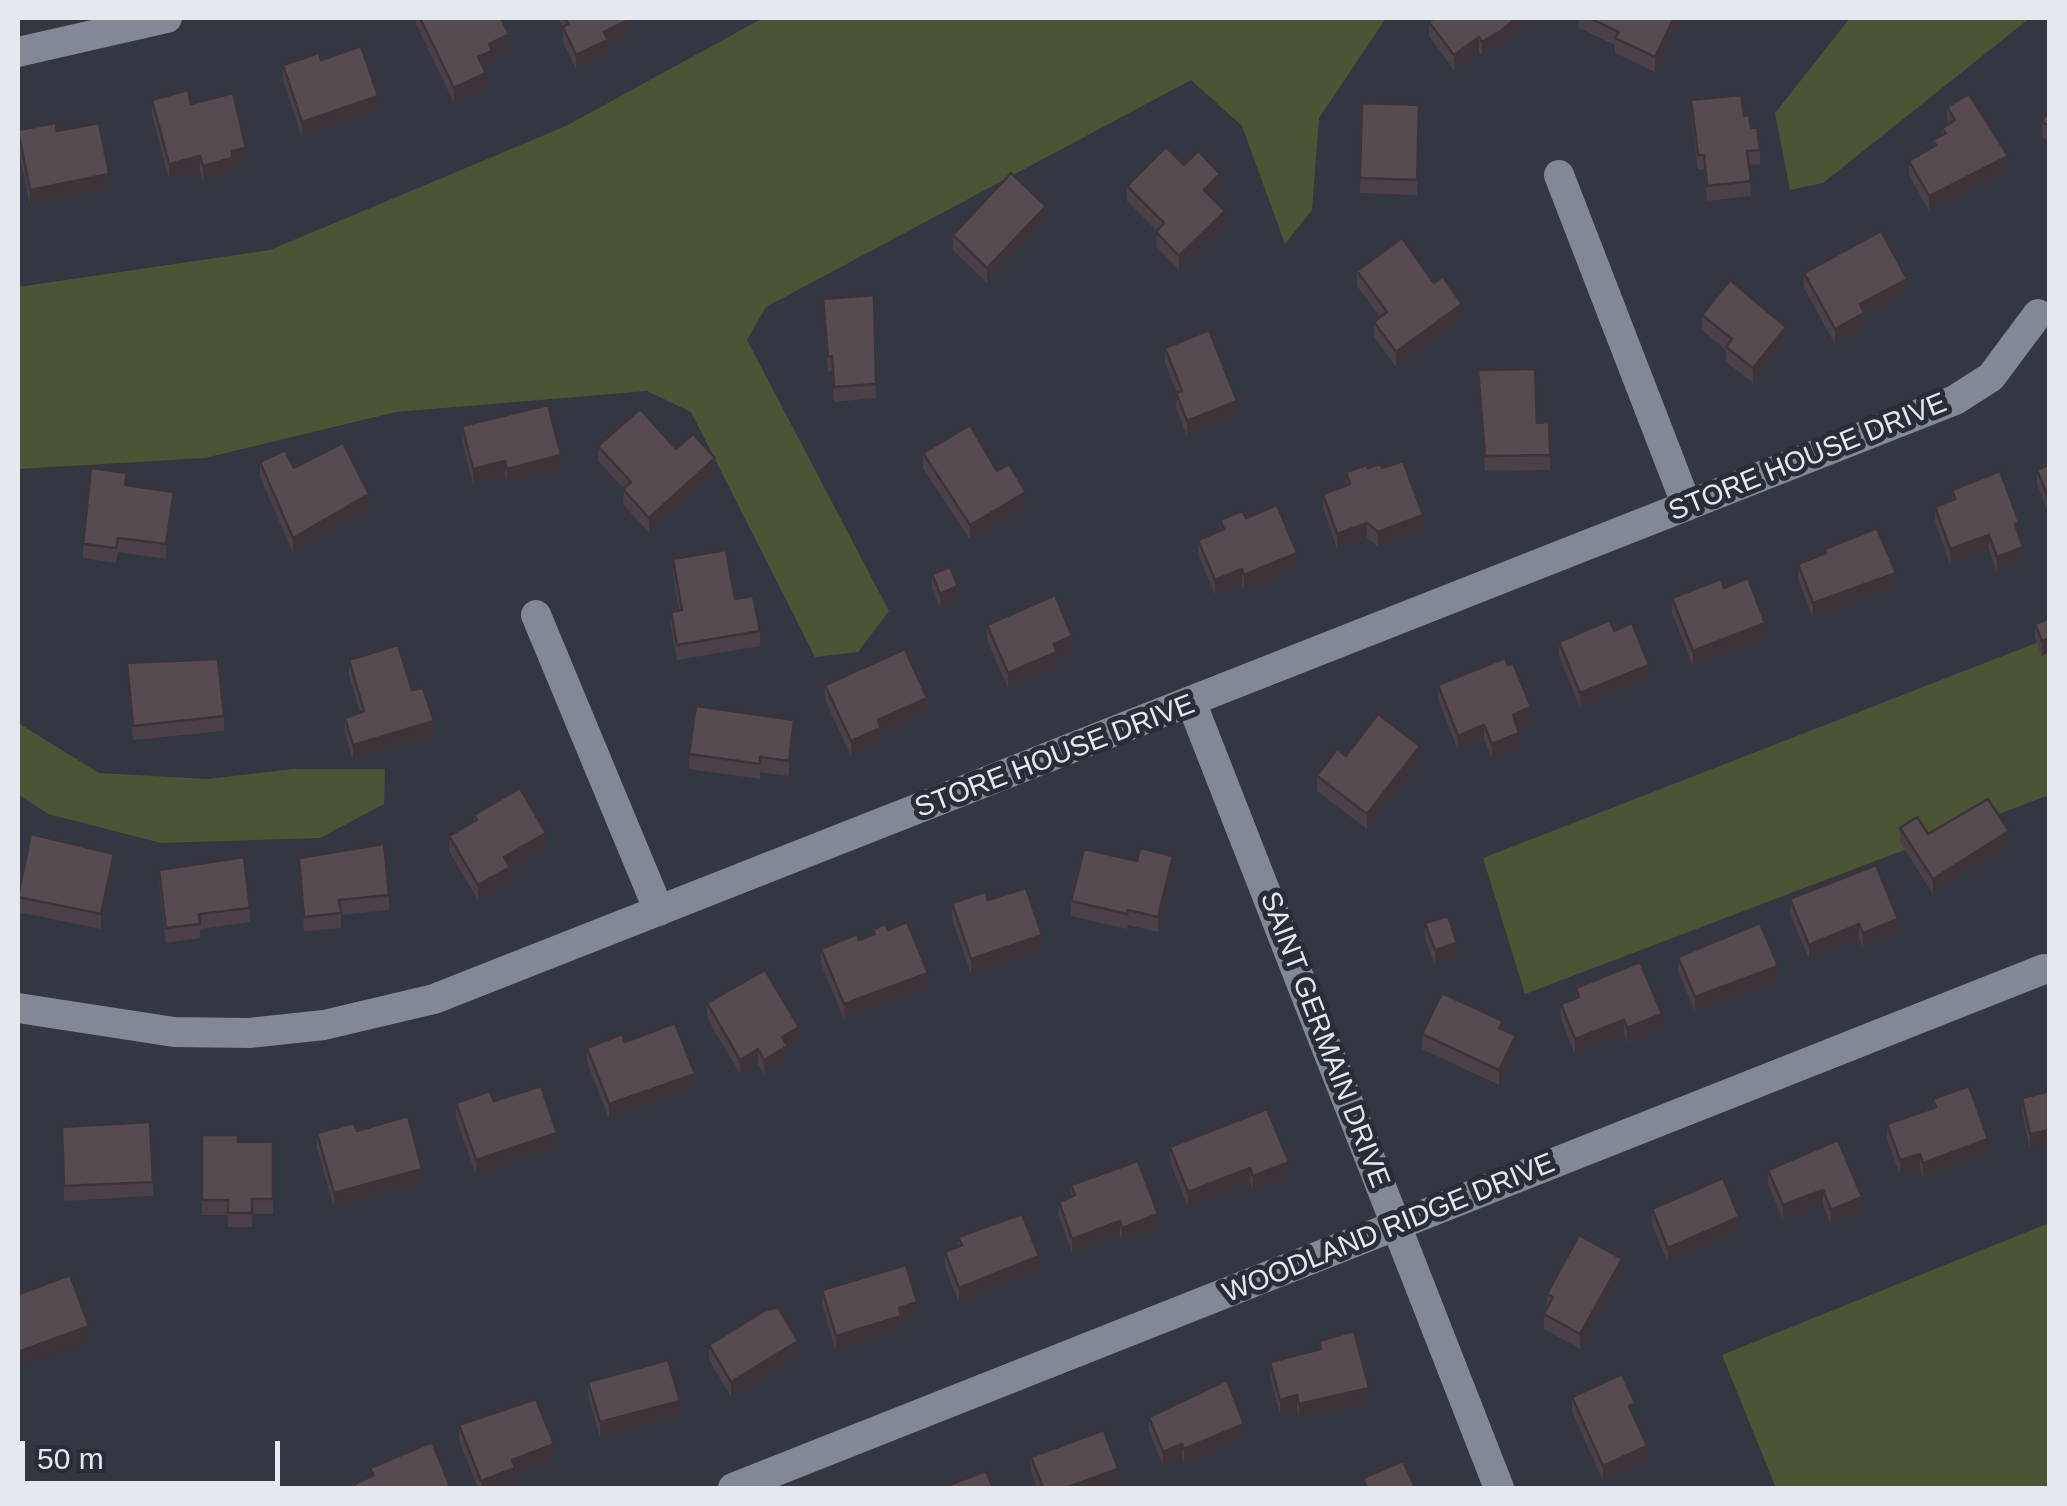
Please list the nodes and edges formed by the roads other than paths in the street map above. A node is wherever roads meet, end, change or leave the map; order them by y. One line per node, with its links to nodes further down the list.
1 (166, 18): 2 (street)
2 (18, 52)
3 (1559, 176): 5 (street)
4 (2038, 314): 5 (street, STORE HOUSE DRIVE)
5 (1688, 506): 7 (street, STORE HOUSE DRIVE)
6 (536, 615): 8 (street)
7 (1192, 704): 8 (street, STORE HOUSE DRIVE); 11 (street, SAINT GERMAIN DRIVE)
8 (658, 912): 10 (street, STORE HOUSE DRIVE)
9 (2044, 969): 11 (street, WOODLAND RIDGE DRIVE)
10 (18, 1008)
11 (1396, 1226): 12 (street, WOODLAND RIDGE DRIVE); 13 (street, SAINT GERMAIN DRIVE)
12 (733, 1488)
13 (1499, 1488)

